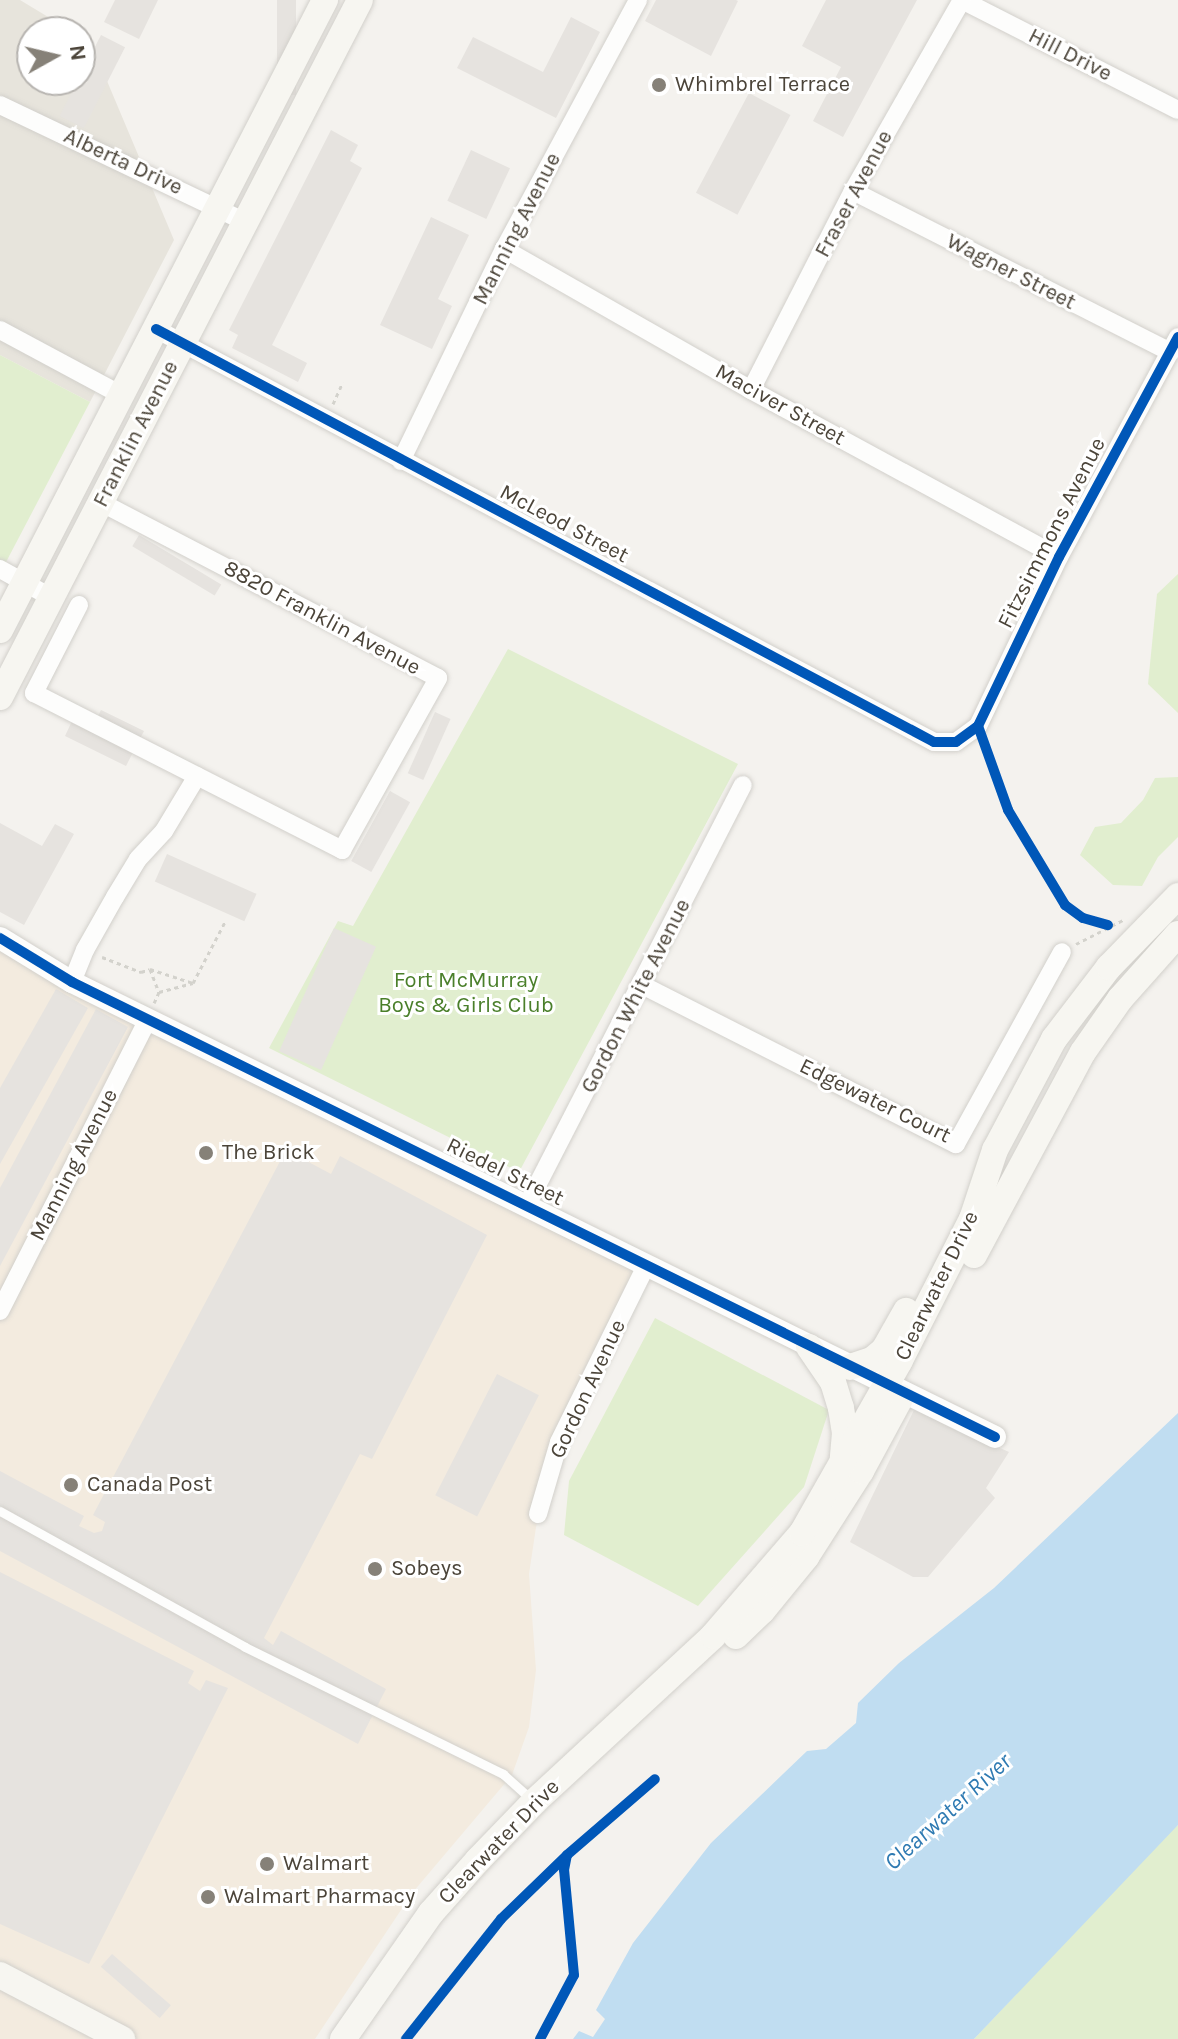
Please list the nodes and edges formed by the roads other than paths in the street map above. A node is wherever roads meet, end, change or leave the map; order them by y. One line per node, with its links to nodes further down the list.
1 (325, 0): 8 (main road, Franklin Avenue)
2 (360, 0): 9 (main road, Franklin Avenue)
3 (638, 0): 10 (street, Manning Avenue)
4 (962, 0): 6 (street, Hill Drive); 7 (street, Fraser Avenue)
5 (0, 105): 8 (street, Alberta Drive)
6 (1178, 110)
7 (853, 191): 14 (street, Wagner Street); 15 (street, Fraser Avenue)
8 (220, 208): 9 (street, Alberta Drive); 11 (main road, Franklin Avenue)
9 (245, 222): 13 (main road, Franklin Avenue)
10 (504, 249): 15 (street, Maciver Street); 17 (street, Manning Avenue)
11 (156, 329): 13 (street, McLeod Street); 16 (main road, Franklin Avenue)
12 (0, 330): 16 (street)
13 (182, 342): 17 (street, McLeod Street); 18 (main road, Franklin Avenue)
14 (1174, 345): 19 (street, Fitzsimmons Avenue)
15 (751, 390): 19 (street, Maciver Street)
16 (121, 395): 21 (main road, Franklin Avenue)
17 (401, 461): 26 (street, McLeod Street)
18 (100, 502): 22 (main road, Franklin Avenue); 27 (street, 8820 Franklin Avenue)
19 (1059, 557): 26 (street, Fitzsimmons Avenue)
20 (0, 569): 21 (street)
21 (24, 583): 22 (street); 24 (main road, Franklin Avenue)
22 (52, 598): 25 (main road, Franklin Avenue)
23 (79, 605): 27 (street, 8820 Franklin Avenue)
24 (0, 630)
25 (0, 697)
26 (956, 742)
27 (197, 776): 33 (street)
28 (743, 785): 34 (street, Gordon White Avenue)
29 (1170, 904): 30 (street); 36 (main road, Clearwater Drive)
30 (1178, 934): 42 (main road, Clearwater Drive)
31 (0, 938): 33 (street, Riedel Street)
32 (1062, 952): 34 (street, Edgewater Court)
33 (72, 982): 35 (street, Riedel Street)
34 (642, 985): 37 (street, Gordon White Avenue)
35 (148, 1019): 37 (street, Riedel Street); 39 (street, Manning Avenue)
36 (995, 1150): 41 (main road); 42 (main road, Clearwater Drive)
37 (527, 1205): 38 (street, Riedel Street)
38 (646, 1266): 40 (street, Riedel Street); 46 (street, Gordon Avenue)
39 (0, 1311)
40 (809, 1347): 41 (street, Riedel Street); 44 (main road)
41 (850, 1367): 42 (street, Riedel Street)
42 (895, 1390): 43 (street, Riedel Street); 44 (main road, Clearwater Drive); 47 (main road, Clearwater Drive)
43 (995, 1437)
44 (842, 1467): 47 (main road, Clearwater Drive)
45 (0, 1511): 48 (lane)
46 (538, 1514)
47 (681, 1668): 48 (main road, Clearwater Drive)
48 (534, 1802): 51 (main road, Clearwater Drive)
49 (0, 1975): 50 (main road)
50 (122, 2039)
51 (343, 2039)

